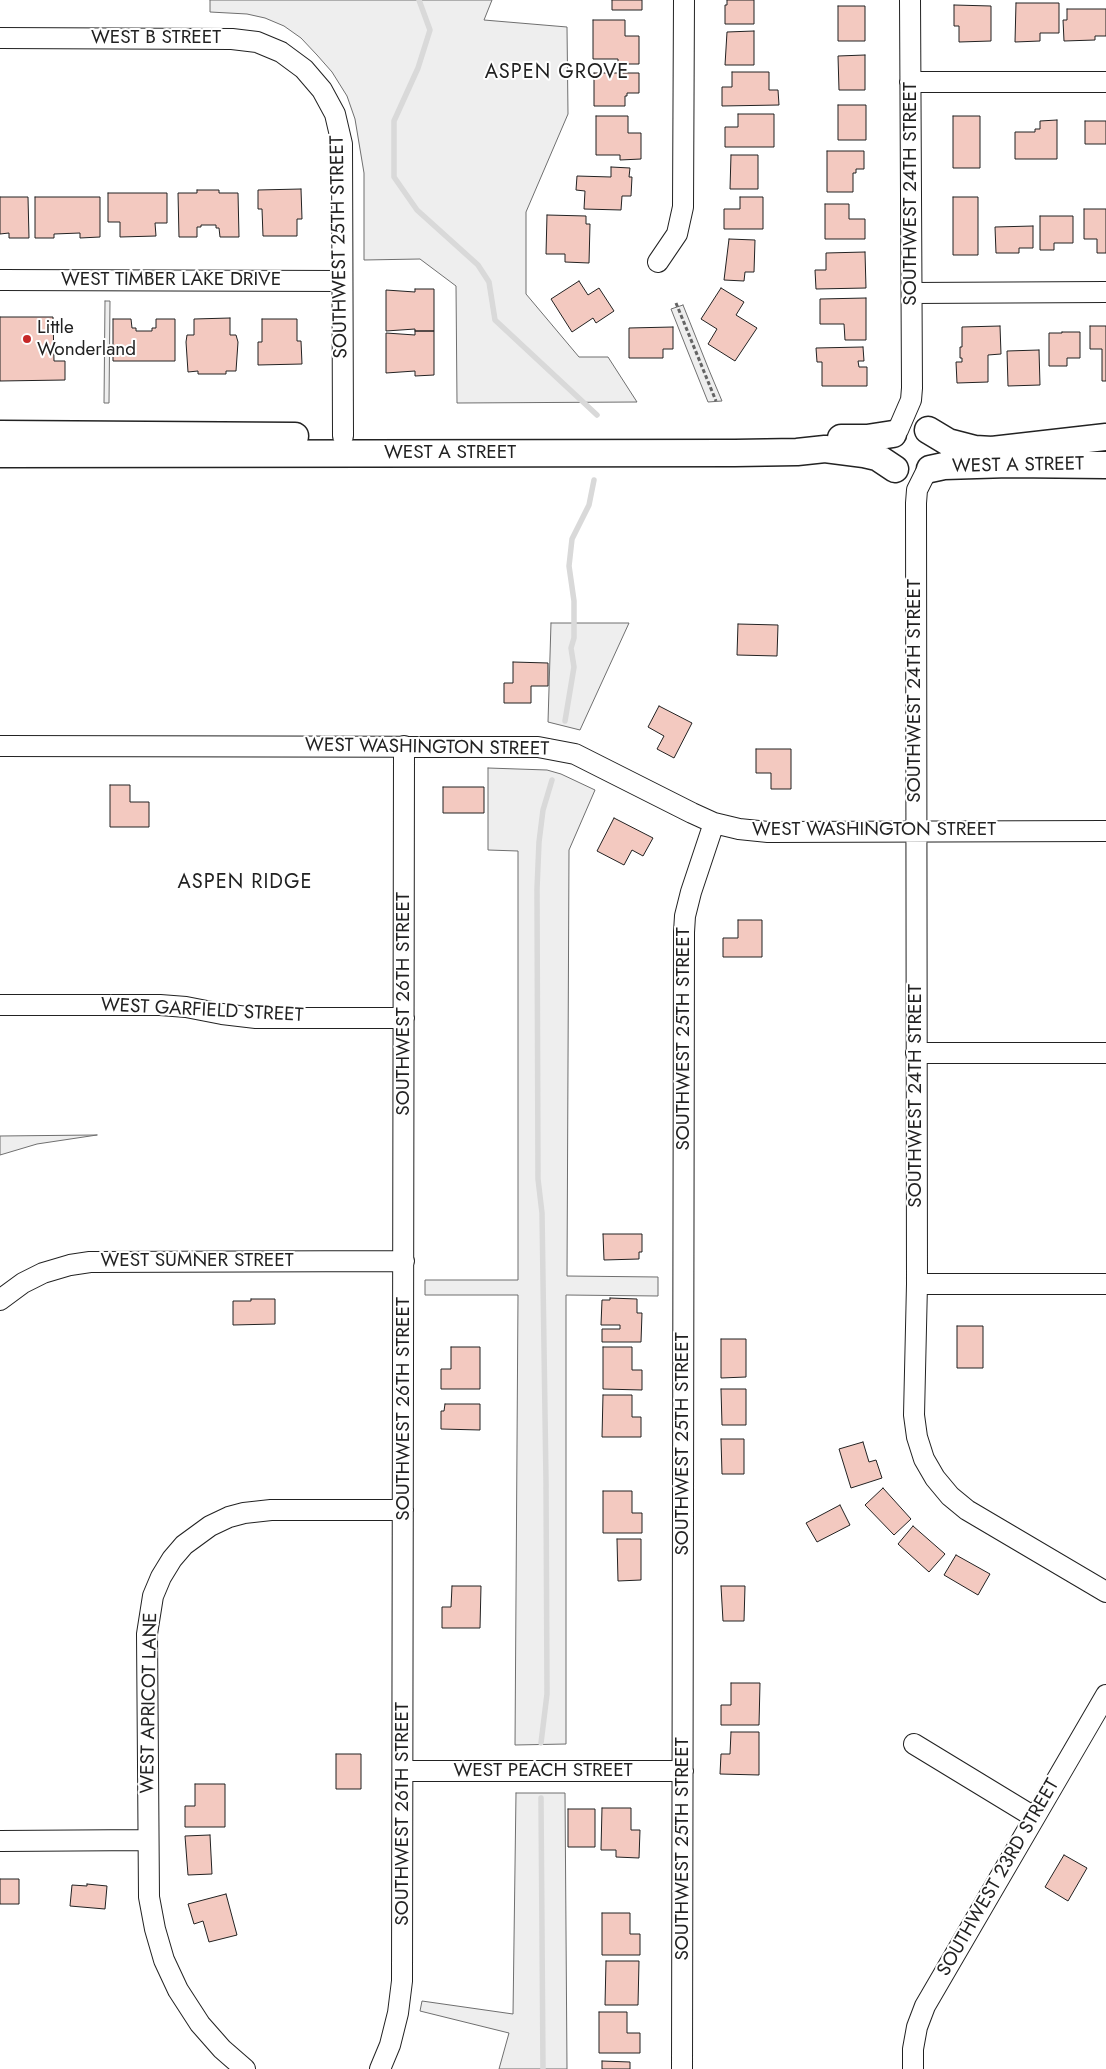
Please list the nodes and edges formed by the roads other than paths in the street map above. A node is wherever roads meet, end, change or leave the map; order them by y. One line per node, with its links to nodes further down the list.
1 (684, 0): 7 (street)
2 (910, 0): 5 (street, SOUTHWEST 24TH STREET)
3 (0, 38): 4 (street, WEST B STREET)
4 (304, 69): 9 (street, SOUTHWEST 25TH STREET)
5 (910, 82): 6 (street); 11 (street, SOUTHWEST 24TH STREET)
6 (1106, 82)
7 (658, 262)
8 (0, 280): 9 (street, WEST TIMBER LAKE DRIVE)
9 (341, 281): 16 (street, SOUTHWEST 25TH STREET)
10 (1106, 292): 11 (street)
11 (912, 293): 12 (street, SOUTHWEST 24TH STREET)
12 (912, 388): 13 (street, SOUTHWEST 24TH STREET); 14 (street, SOUTHWEST 24TH STREET)
13 (927, 430): 14 (main road); 17 (main road, WEST A STREET); 20 (main road)
14 (895, 432): 16 (main road, WEST A STREET); 20 (main road)
15 (0, 434): 16 (main road, WEST A STREET)
16 (342, 436)
17 (1106, 438)
18 (0, 454): 20 (main road, WEST A STREET)
19 (1106, 465): 20 (main road, WEST A STREET)
20 (914, 471): 24 (street, SOUTHWEST 24TH STREET)
21 (0, 746): 22 (street, WEST WASHINGTON STREET)
22 (404, 746): 23 (street, WEST WASHINGTON STREET); 27 (street, SOUTHWEST 26TH STREET)
23 (714, 822): 24 (street, WEST WASHINGTON STREET); 39 (street, SOUTHWEST 25TH STREET)
24 (915, 831): 25 (street, WEST WASHINGTON STREET); 29 (street, SOUTHWEST 24TH STREET)
25 (1106, 831)
26 (0, 1005): 27 (street, WEST GARFIELD STREET)
27 (404, 1018): 30 (street, SOUTHWEST 26TH STREET)
28 (1106, 1053): 29 (street)
29 (916, 1054): 31 (street, SOUTHWEST 24TH STREET)
30 (404, 1261): 33 (street, WEST SUMNER STREET); 34 (street, SOUTHWEST 26TH STREET)
31 (917, 1284): 32 (street); 35 (street, SOUTHWEST 24TH STREET)
32 (1106, 1284)
33 (0, 1300)
34 (403, 1510): 38 (street, SOUTHWEST 26TH STREET); 41 (street, WEST APRICOT LANE)
35 (1106, 1592)
36 (1106, 1694): 40 (street, SOUTHWEST 23RD STREET)
37 (914, 1744): 40 (street)
38 (403, 1771): 39 (street, WEST PEACH STREET); 44 (street, SOUTHWEST 26TH STREET)
39 (683, 1771): 45 (street, SOUTHWEST 25TH STREET)
40 (1034, 1817): 46 (street, SOUTHWEST 23RD STREET)
41 (148, 1840): 42 (street); 43 (street, WEST APRICOT LANE)
42 (0, 1841)
43 (246, 2069)
44 (380, 2069)
45 (682, 2069)
46 (913, 2069)

